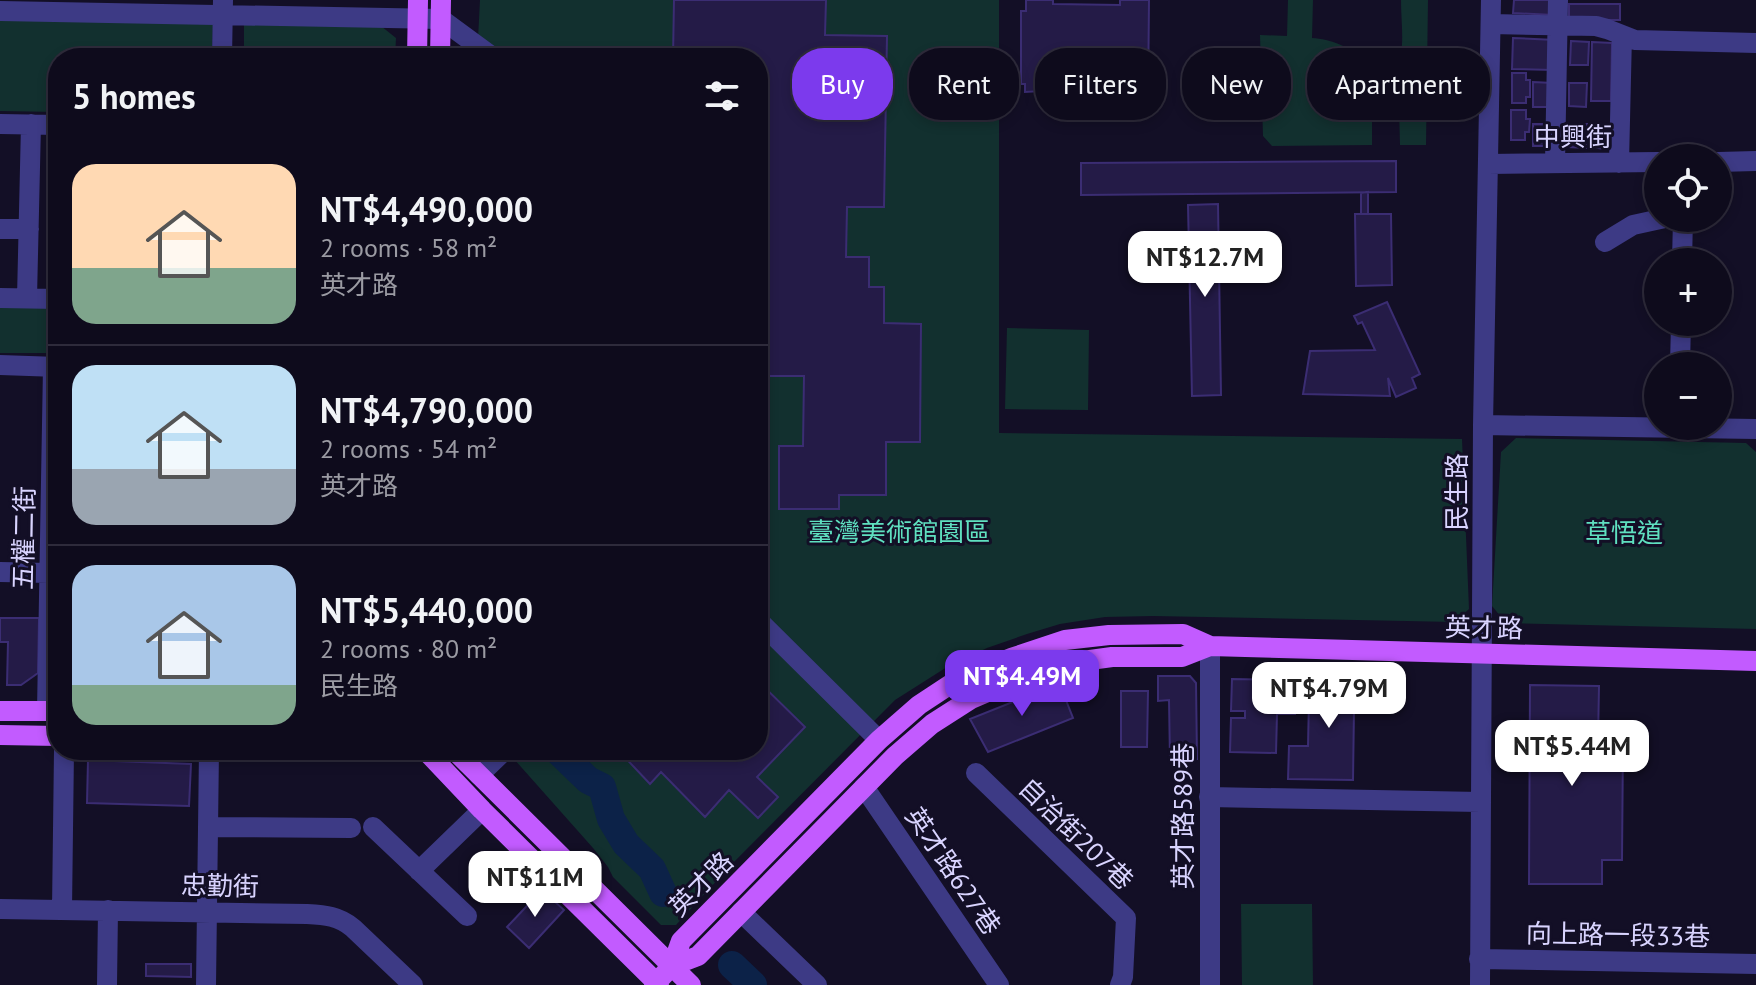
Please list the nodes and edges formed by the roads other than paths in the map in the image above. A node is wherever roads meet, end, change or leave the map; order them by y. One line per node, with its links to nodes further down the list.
1 (1491, 0): 9 (street, 民生路)
2 (1558, 0): 10 (street)
3 (145, 6): 4 (street); 8 (street)
4 (223, 7): 5 (street); 13 (street)
5 (308, 8): 6 (street)
6 (418, 9): 7 (street); 14 (main road)
7 (441, 10): 15 (main road); 16 (street)
8 (0, 11)
9 (1491, 24): 10 (street); 25 (street, 民生路)
10 (1558, 26): 11 (street); 23 (street)
11 (1622, 35): 12 (street); 24 (street)
12 (1756, 43)
13 (222, 48)
14 (417, 48)
15 (440, 48)
16 (482, 48)
17 (0, 124): 18 (street)
18 (31, 124): 19 (street); 28 (street)
19 (48, 125)
20 (1756, 161): 22 (street)
21 (1644, 162): 24 (street, 中興街)
22 (1732, 162)
23 (1555, 163): 24 (street, 中興街); 25 (street, 中興街)
24 (1619, 163)
25 (1488, 164): 35 (street, 民生路)
26 (1644, 223): 29 (street)
27 (0, 229): 28 (street)
28 (29, 229): 31 (street)
29 (1605, 242)
30 (0, 298): 31 (street)
31 (27, 298): 32 (street)
32 (48, 299)
33 (0, 365): 34 (street)
34 (48, 367)
35 (1483, 425): 36 (street); 43 (street, 民生路)
36 (1644, 427)
37 (1732, 428): 38 (street)
38 (1756, 429)
39 (0, 572): 40 (street)
40 (48, 573)
41 (768, 630): 49 (street)
42 (1210, 646): 43 (main road, 英才路); 49 (main road, 英才路); 57 (main road, 英才路); 58 (street, 英才路589巷)
43 (1481, 654): 44 (main road, 英才路); 59 (street, 民生路)
44 (1756, 661)
45 (0, 711): 46 (main road)
46 (48, 711)
47 (0, 735): 48 (main road)
48 (48, 736)
49 (879, 740): 73 (main road, 英才路)
50 (64, 760): 66 (street)
51 (209, 760): 61 (street)
52 (434, 760): 60 (main road)
53 (464, 760): 56 (main road)
54 (495, 760): 56 (street)
55 (976, 773): 81 (street, 自治街207巷)
56 (479, 775): 73 (main road)
57 (864, 787): 69 (main road, 英才路); 80 (street, 英才路627巷)
58 (1209, 797): 59 (street); 82 (street, 英才路589巷)
59 (1480, 802): 71 (street, 民生路)
60 (482, 810): 64 (street); 74 (main road)
61 (208, 827): 63 (street); 68 (street)
62 (373, 827): 64 (street)
63 (351, 828)
64 (419, 871): 70 (street)
65 (0, 909): 66 (street, 忠勤街)
66 (62, 910): 67 (street, 忠勤街)
67 (108, 910): 68 (street, 忠勤街); 75 (street)
68 (207, 912): 76 (street); 77 (street, 忠勤街)
69 (741, 912): 73 (main road, 英才路); 79 (street)
70 (467, 916)
71 (1479, 959): 72 (street, 向上路一段33巷); 83 (street, 民生路)
72 (1756, 964)
73 (672, 966): 74 (main road); 78 (main road)
74 (656, 984)
75 (107, 985)
76 (206, 985)
77 (413, 985)
78 (691, 985)
79 (817, 985)
80 (999, 985)
81 (1120, 985)
82 (1210, 985)
83 (1480, 985)

